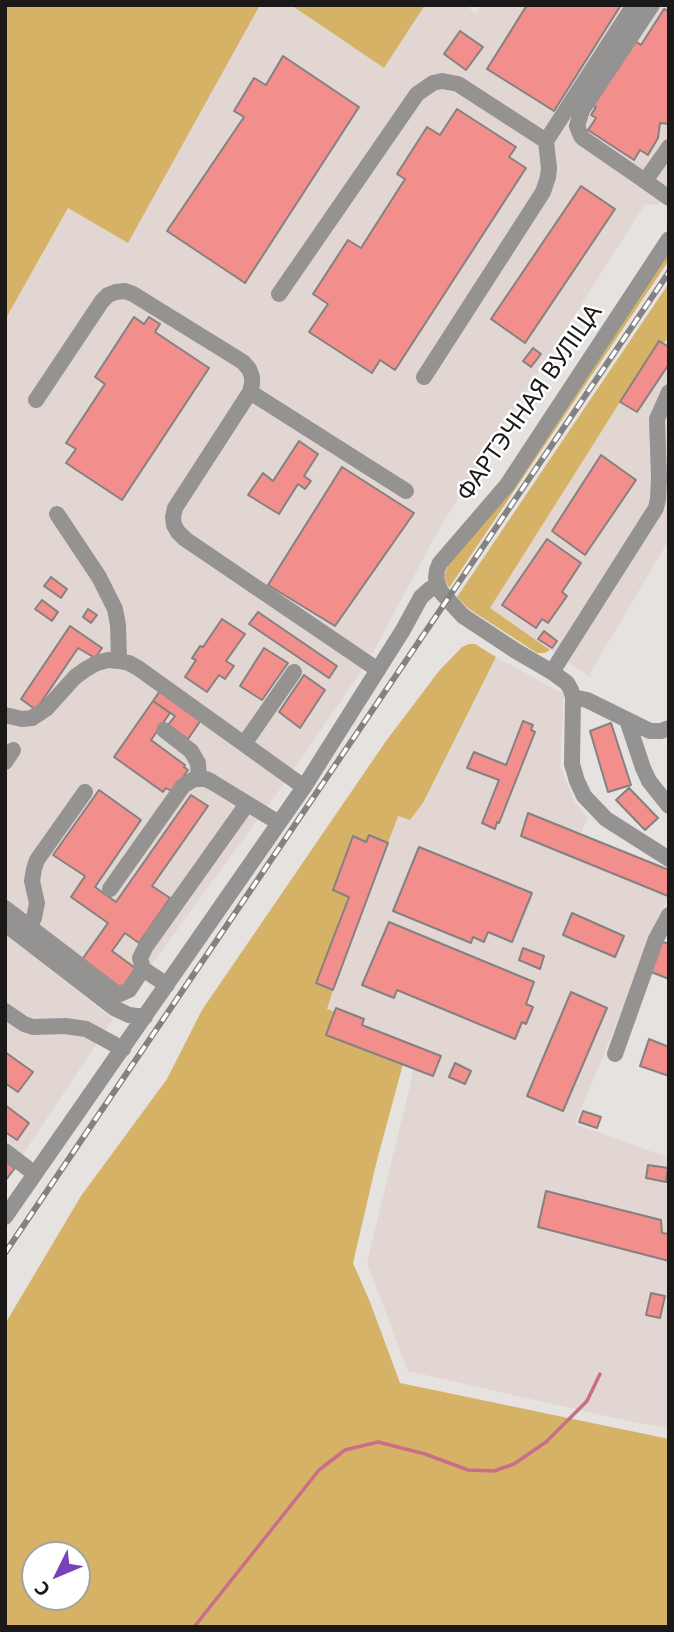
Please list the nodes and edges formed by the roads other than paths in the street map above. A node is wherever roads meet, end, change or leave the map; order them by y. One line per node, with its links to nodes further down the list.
1 (634, 5): 3 (street)
2 (652, 5): 5 (street)
3 (546, 141): 8 (street); 9 (street)
4 (669, 147): 5 (street)
5 (645, 181): 6 (street)
6 (669, 198)
7 (669, 239): 15 (street, ФАРТЭЧНАЯ ВУЛІЦА)
8 (279, 294)
9 (424, 377)
10 (250, 392): 12 (street); 13 (street); 17 (street)
11 (669, 392): 19 (street)
12 (36, 400)
13 (407, 491)
14 (57, 514): 16 (street)
15 (438, 585): 17 (street); 19 (street)
16 (119, 661): 21 (street); 25 (street)
17 (378, 670): 27 (street)
18 (294, 672): 25 (street)
19 (552, 672): 20 (street)
20 (573, 697): 22 (street); 32 (street)
21 (5, 715)
22 (627, 720): 23 (street); 30 (street)
23 (669, 728)
24 (164, 730): 26 (street)
25 (244, 744): 27 (street)
26 (200, 778): 29 (street); 33 (street)
27 (304, 787): 31 (street)
28 (85, 792): 37 (street)
29 (247, 804): 31 (street); 38 (street)
30 (669, 806)
31 (279, 823): 39 (street)
32 (669, 859)
33 (110, 889)
34 (5, 908): 37 (street)
35 (669, 915): 43 (street)
36 (5, 925): 41 (street)
37 (29, 926): 38 (street)
38 (143, 969): 39 (street)
39 (167, 985): 41 (street)
40 (5, 1011): 42 (street)
41 (145, 1017): 42 (street)
42 (123, 1049): 45 (street)
43 (615, 1054)
44 (5, 1151): 45 (street)
45 (35, 1174): 46 (street)
46 (5, 1217)

